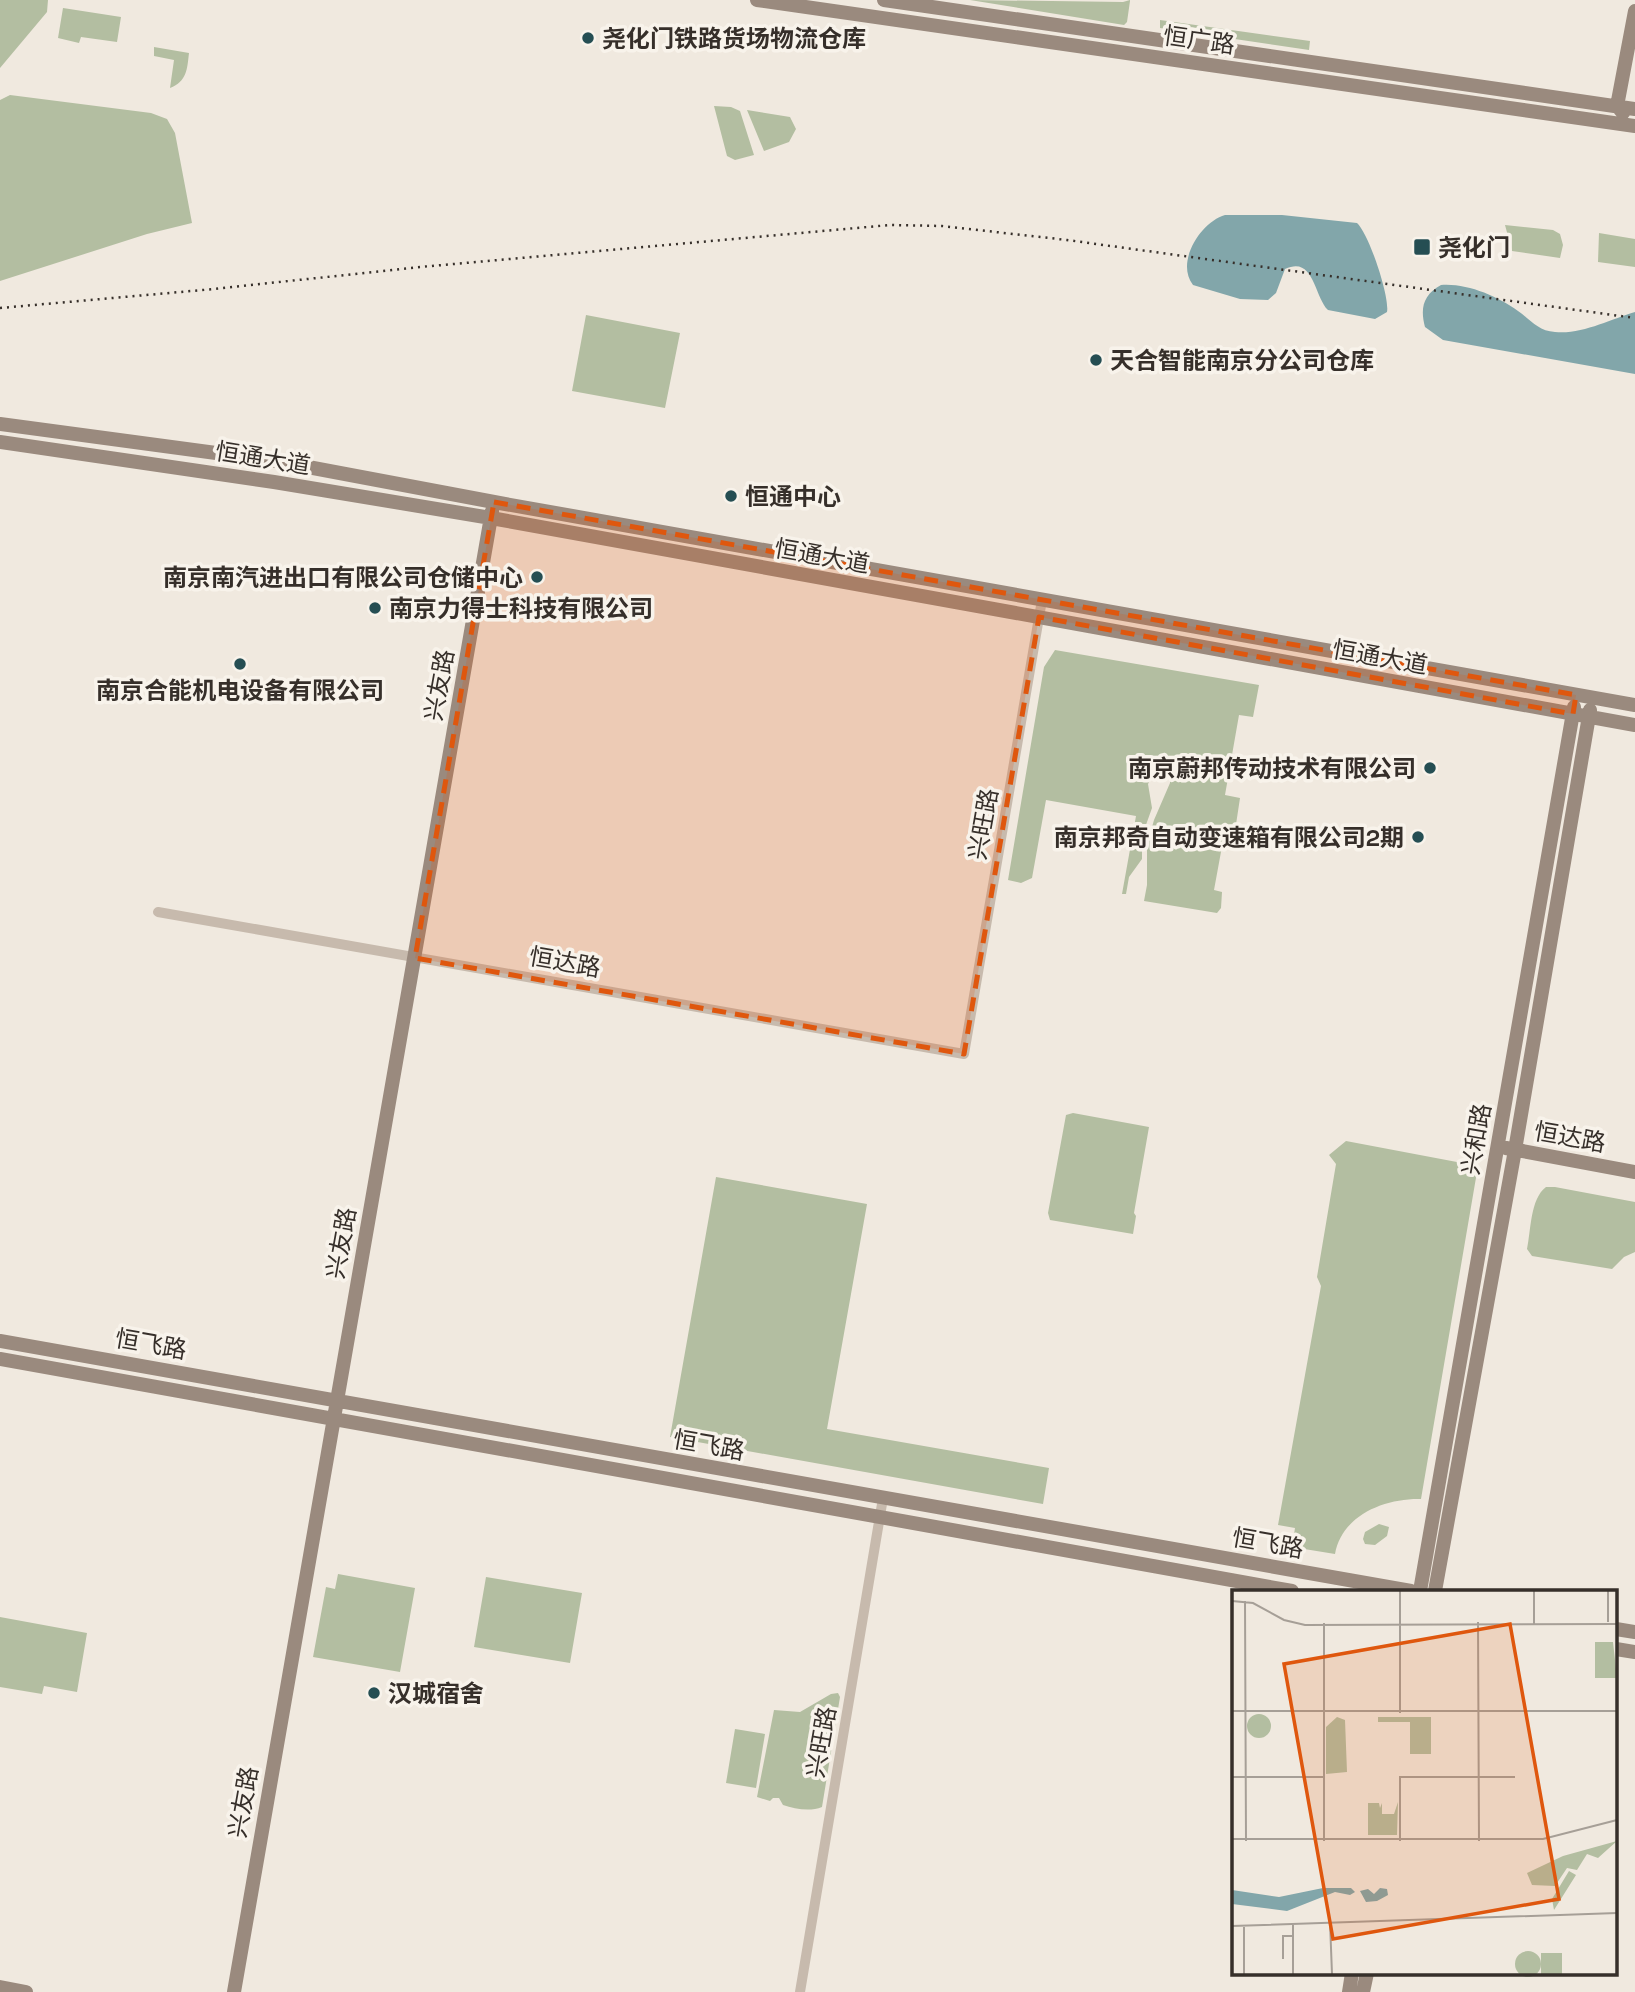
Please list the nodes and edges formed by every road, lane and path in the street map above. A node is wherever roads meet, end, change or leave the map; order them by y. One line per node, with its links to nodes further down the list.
1 (757, 0): 6 (main road, 恒广路)
2 (884, 0): 4 (main road, 恒广路)
3 (1635, 11): 4 (main road)
4 (1617, 106): 5 (main road, 恒广路); 6 (main road)
5 (1635, 109): 6 (main road)
6 (1634, 125)
7 (0, 424): 9 (main road, 恒通大道)
8 (0, 442): 10 (main road, 恒通大道)
9 (494, 502): 10 (main road, 兴友路); 11 (main road, 恒通大道)
10 (491, 518): 12 (main road, 恒通大道); 20 (main road, 兴友路)
11 (1042, 600): 12 (street, 兴旺路); 13 (main road, 恒通大道)
12 (1039, 617): 16 (main road, 恒通大道); 21 (street, 兴旺路)
13 (1576, 695): 14 (main road, 恒通大道); 16 (main road, 兴和路)
14 (1592, 698): 15 (main road, 恒通大道); 17 (main road, 兴和路)
15 (1635, 705)
16 (1573, 714): 17 (main road, 恒通大道); 22 (main road, 兴和路)
17 (1589, 717): 18 (main road, 恒通大道); 23 (main road, 兴和路)
18 (1635, 725)
19 (158, 912): 20 (street, 恒达路)
20 (415, 958): 21 (street, 恒达路); 27 (main road, 兴友路)
21 (964, 1054)
22 (1498, 1146): 23 (main road, 恒达路); 33 (main road, 兴和路)
23 (1514, 1150): 24 (main road, 恒达路); 34 (main road, 兴和路)
24 (1635, 1172)
25 (0, 1340): 27 (main road, 恒飞路)
26 (0, 1359): 28 (main road, 恒飞路)
27 (336, 1401): 28 (main road, 兴友路); 29 (main road, 恒飞路)
28 (332, 1418): 30 (main road, 恒飞路); 39 (main road, 兴友路)
29 (883, 1499): 30 (street, 兴旺路); 32 (main road, 恒飞路)
30 (880, 1517): 31 (main road, 恒飞路); 40 (street, 兴旺路)
31 (1286, 1590)
32 (1405, 1590)
33 (1420, 1590)
34 (1435, 1590)
35 (1353, 1974): 41 (main road)
36 (1367, 1974): 42 (main road)
37 (0, 1987): 38 (main road)
38 (26, 1992)
39 (234, 1992)
40 (800, 1992)
41 (1349, 1992)
42 (1363, 1992)

